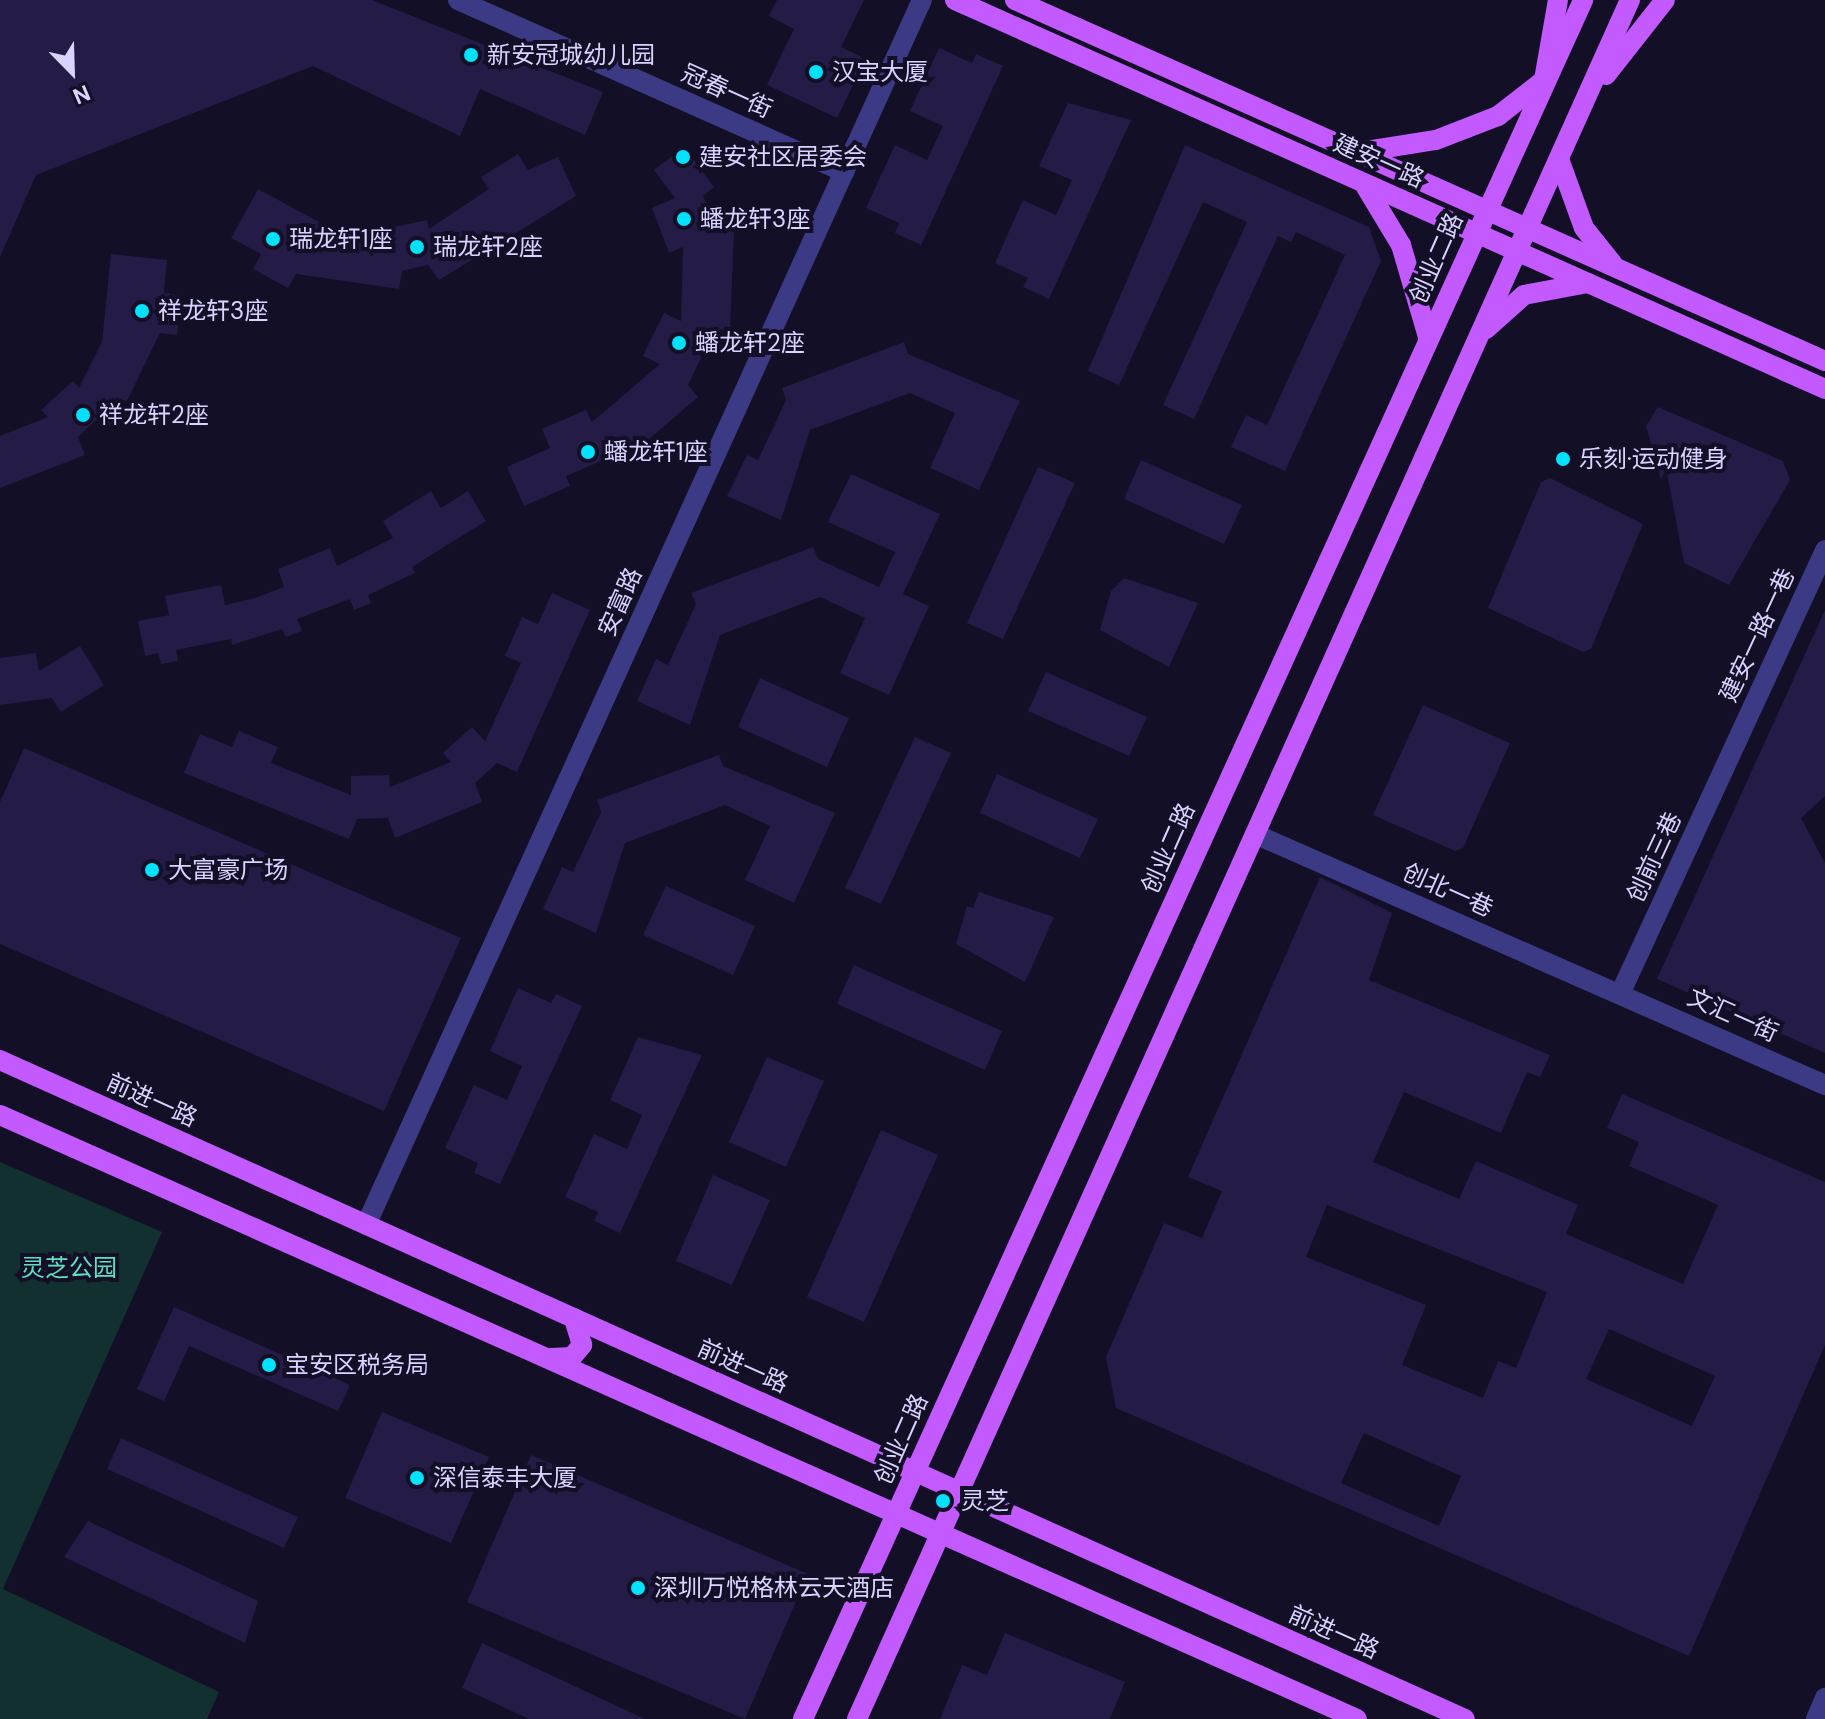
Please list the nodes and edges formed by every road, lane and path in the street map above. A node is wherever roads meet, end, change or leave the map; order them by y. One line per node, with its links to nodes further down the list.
1 (458, 0): 14 (street, 冠春一街)
2 (922, 0): 14 (street, 安富路)
3 (955, 0): 9 (main road, 建安一路)
4 (1558, 0): 10 (main road)
5 (1583, 0): 10 (main road, 创业二路)
6 (1630, 0): 11 (main road)
7 (1665, 0): 11 (main road)
8 (1024, 2): 9 (street); 12 (main road, 建安一路)
9 (1016, 27): 15 (main road, 建安一路)
10 (1544, 80): 12 (main road); 16 (main road, 创业二路)
11 (1586, 100): 13 (main road)
12 (1355, 152): 16 (main road, 建安一路)
13 (1559, 159): 17 (main road); 20 (main road)
14 (844, 172): 33 (street, 安富路)
15 (1362, 182): 18 (main road, 建安一路); 23 (main road)
16 (1486, 210): 17 (main road, 建安一路); 18 (main road, 创业二路)
17 (1527, 229): 19 (main road); 20 (main road, 建安一路)
18 (1476, 232): 19 (main road, 建安一路); 23 (main road, 创业二路)
19 (1518, 250): 21 (main road, 建安一路); 22 (main road)
20 (1617, 269): 24 (main road, 建安一路)
21 (1593, 283): 22 (main road); 25 (main road, 建安一路)
22 (1480, 334): 28 (main road)
23 (1428, 337): 36 (main road, 创业二路)
24 (1825, 361)
25 (1825, 389)
26 (1825, 550): 27 (street, 建安一路一巷)
27 (1735, 742): 29 (street, 创前三巷)
28 (1255, 834): 29 (street, 创北一巷); 37 (main road)
29 (1620, 994): 31 (street, 文汇一街)
30 (0, 1060): 33 (main road, 前进一路)
31 (1825, 1085)
32 (0, 1115): 35 (main road)
33 (366, 1225): 34 (main road, 前进一路)
34 (574, 1318): 35 (main road); 36 (main road, 前进一路)
35 (551, 1358): 38 (main road)
36 (915, 1472): 37 (main road, 前进一路); 38 (main road, 创业二路)
37 (959, 1491): 39 (main road); 44 (main road, 前进一路)
38 (896, 1514): 39 (main road); 41 (main road, 创业二路)
39 (941, 1534): 42 (main road); 43 (main road)
40 (1825, 1698): 45 (street)
41 (803, 1719)
42 (857, 1719)
43 (1357, 1719)
44 (1465, 1719)
45 (1816, 1719)

